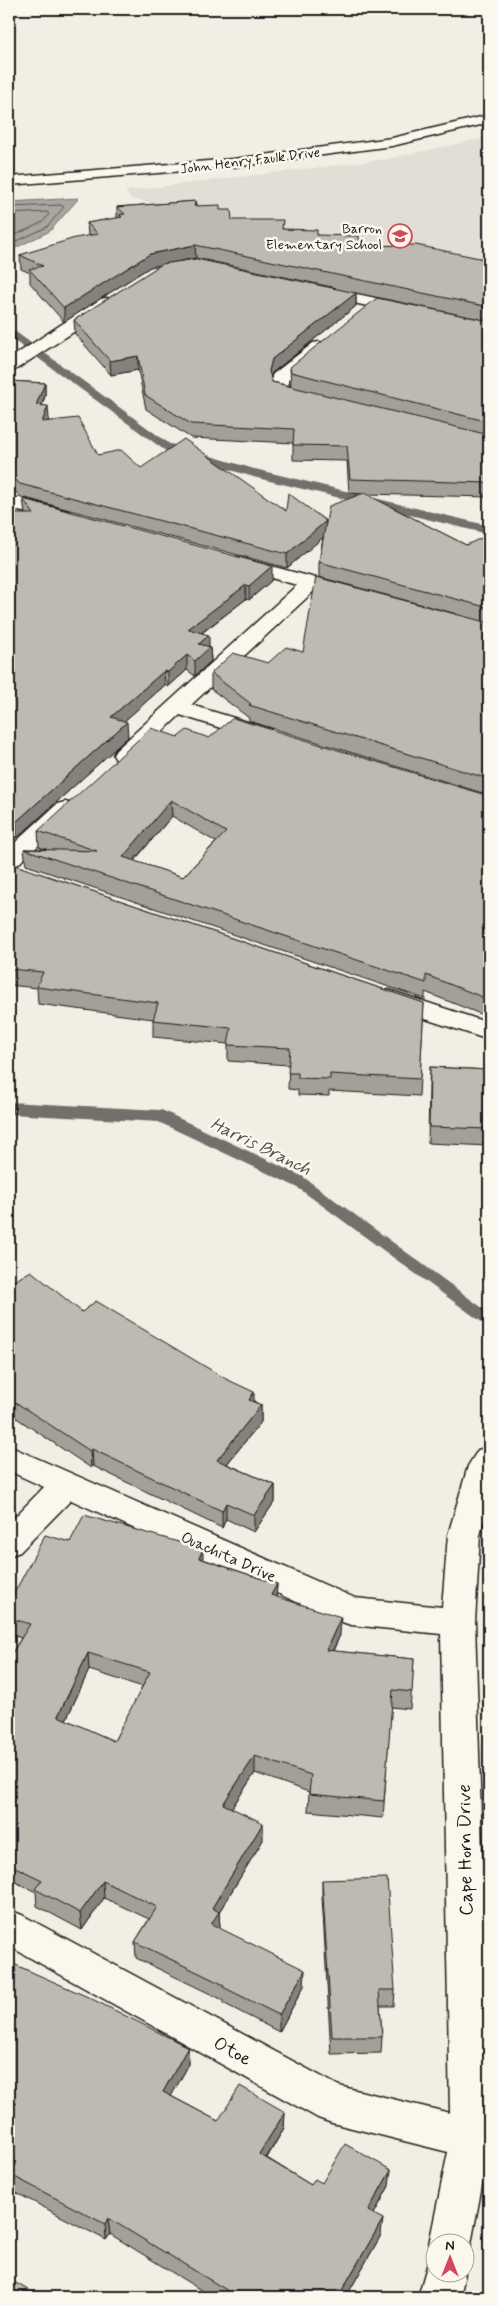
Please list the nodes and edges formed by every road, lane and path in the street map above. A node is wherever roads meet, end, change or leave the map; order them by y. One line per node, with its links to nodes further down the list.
1 (489, 119): 2 (street, John Henry Faulk Drive)
2 (9, 181)
3 (308, 289): 5 (street)
4 (124, 292): 9 (street)
5 (373, 303): 6 (street); 7 (street)
6 (422, 313)
7 (359, 314)
8 (330, 338): 10 (street)
9 (14, 362)
10 (328, 403)
11 (9, 504): 12 (street)
12 (78, 520)
13 (218, 558): 14 (street)
14 (311, 583): 15 (street); 16 (street)
15 (368, 598)
16 (176, 707): 17 (street); 18 (street)
17 (280, 740)
18 (110, 767)
19 (81, 794): 20 (street)
20 (15, 868)
21 (367, 990): 22 (street)
22 (489, 1032)
23 (9, 1458): 25 (street, Ouachita Drive)
24 (489, 1459): 27 (street, Cape Horn Drive)
25 (68, 1484): 26 (street); 27 (street, Ouachita Drive)
26 (9, 1543)
27 (458, 1622): 29 (street, Cape Horn Drive)
28 (9, 1927): 29 (street, Otoe)
29 (471, 2138): 30 (street, Cape Horn Drive)
30 (452, 2234)
31 (442, 2284): 32 (street)
32 (439, 2297)

